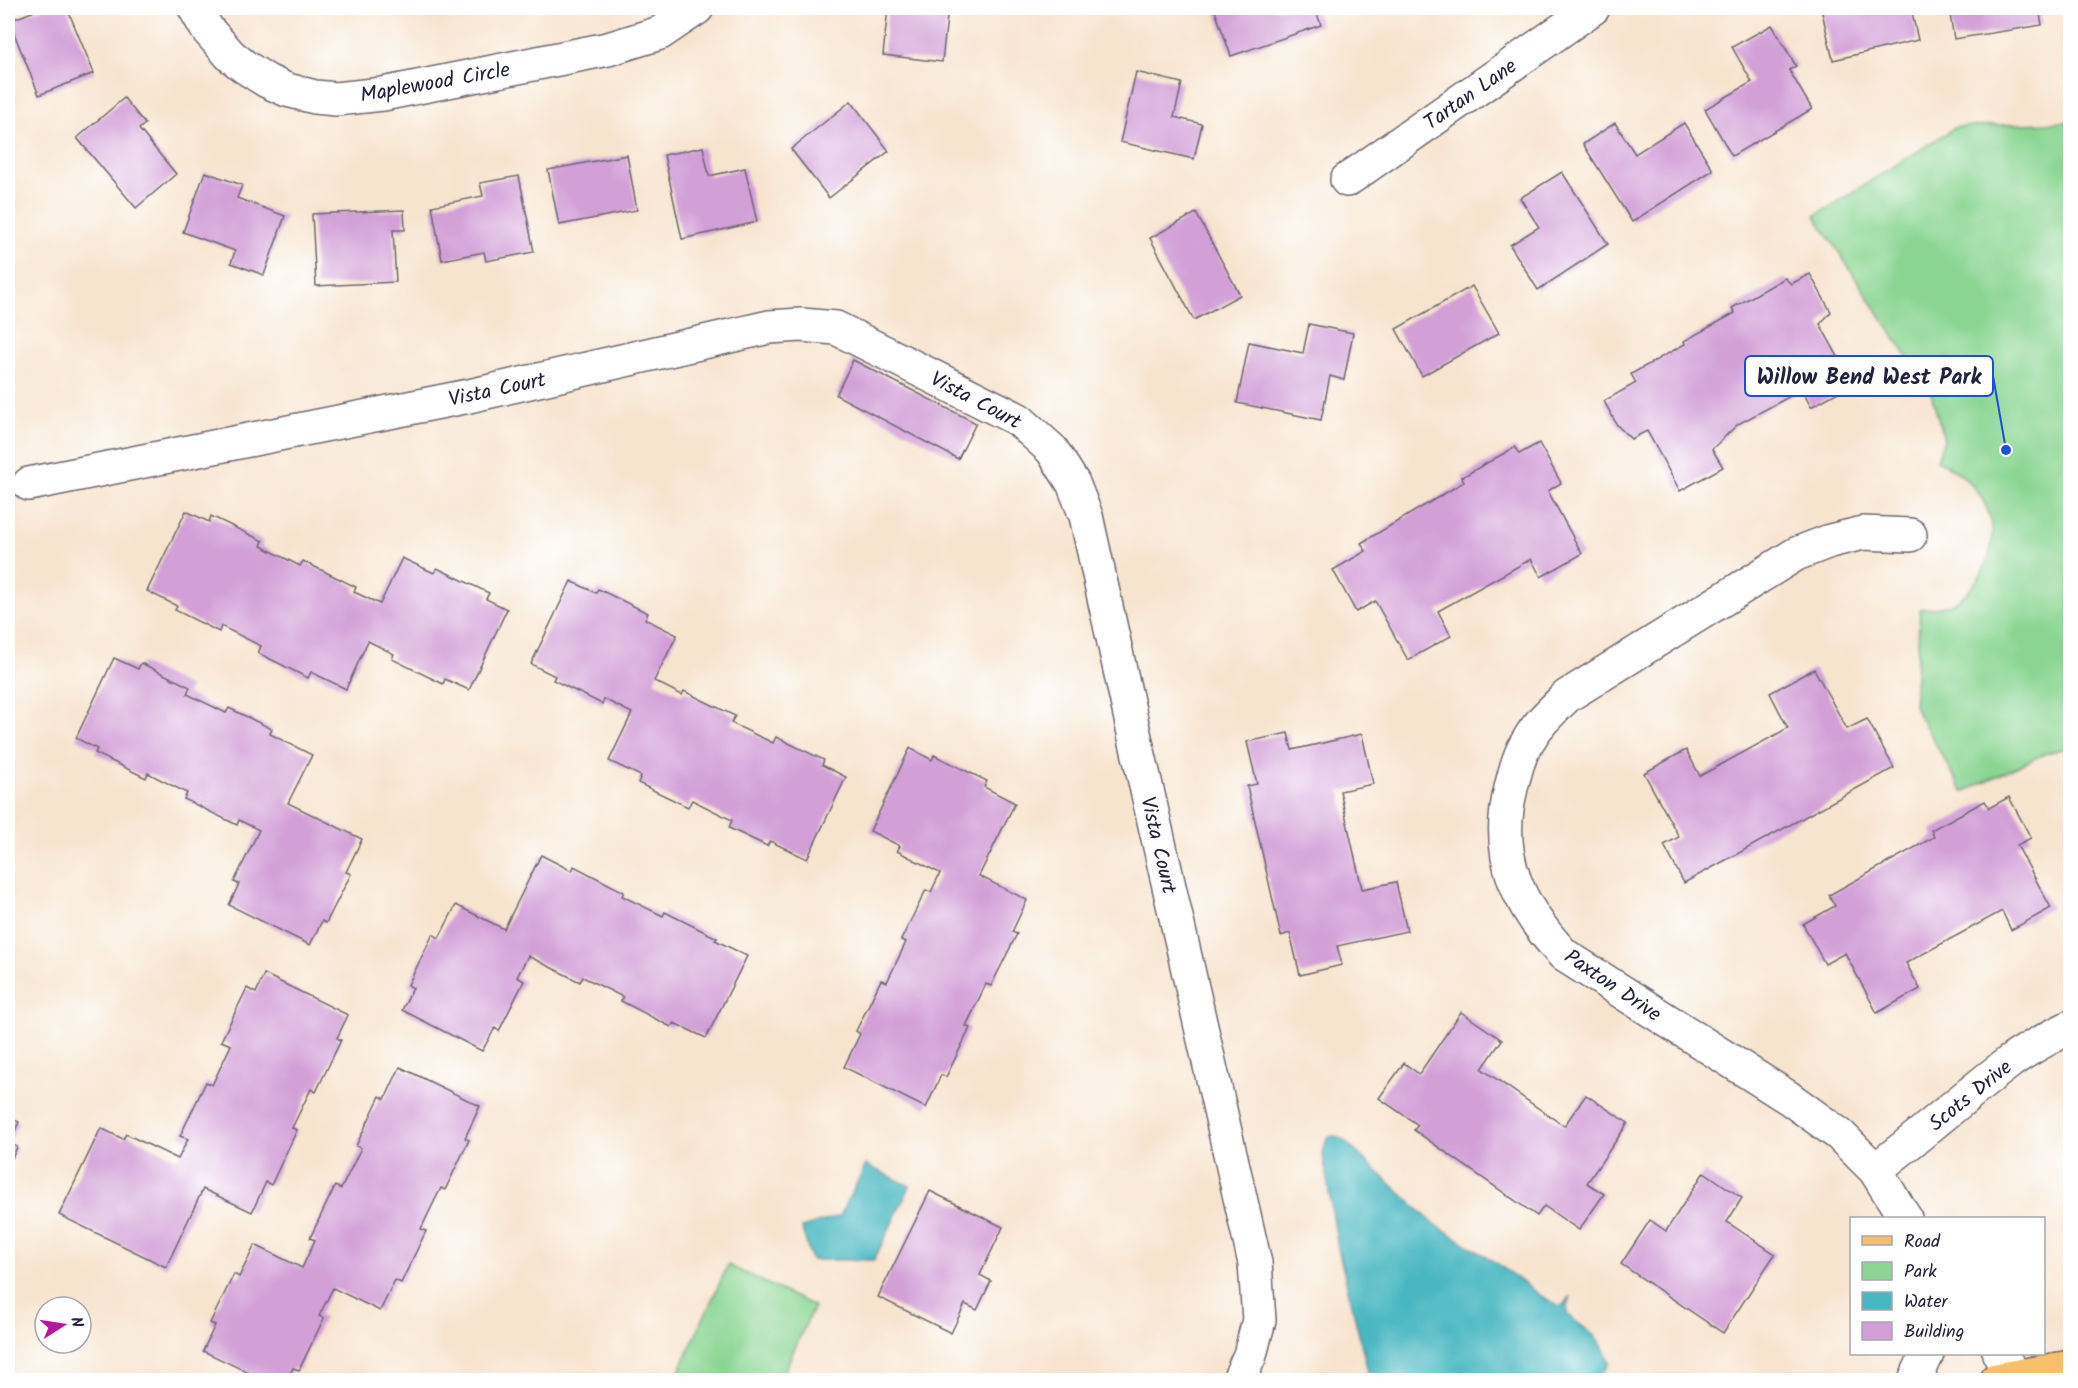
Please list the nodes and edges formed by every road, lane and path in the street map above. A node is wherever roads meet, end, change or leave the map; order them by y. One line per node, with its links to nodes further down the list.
1 (195, 8): 2 (street, Maplewood Circle)
2 (698, 8)
3 (1593, 8): 4 (street, Tartan Lane)
4 (1347, 180)
5 (29, 484): 13 (street, Vista Court)
6 (1910, 535): 8 (street, Paxton Drive)
7 (2070, 1028): 8 (street, Scots Drive)
8 (1875, 1170): 9 (street, Paxton Drive)
9 (1904, 1217)
10 (1925, 1355): 14 (street)
11 (2070, 1367): 12 (main road)
12 (2007, 1373)
13 (1239, 1380)
14 (1915, 1380)

